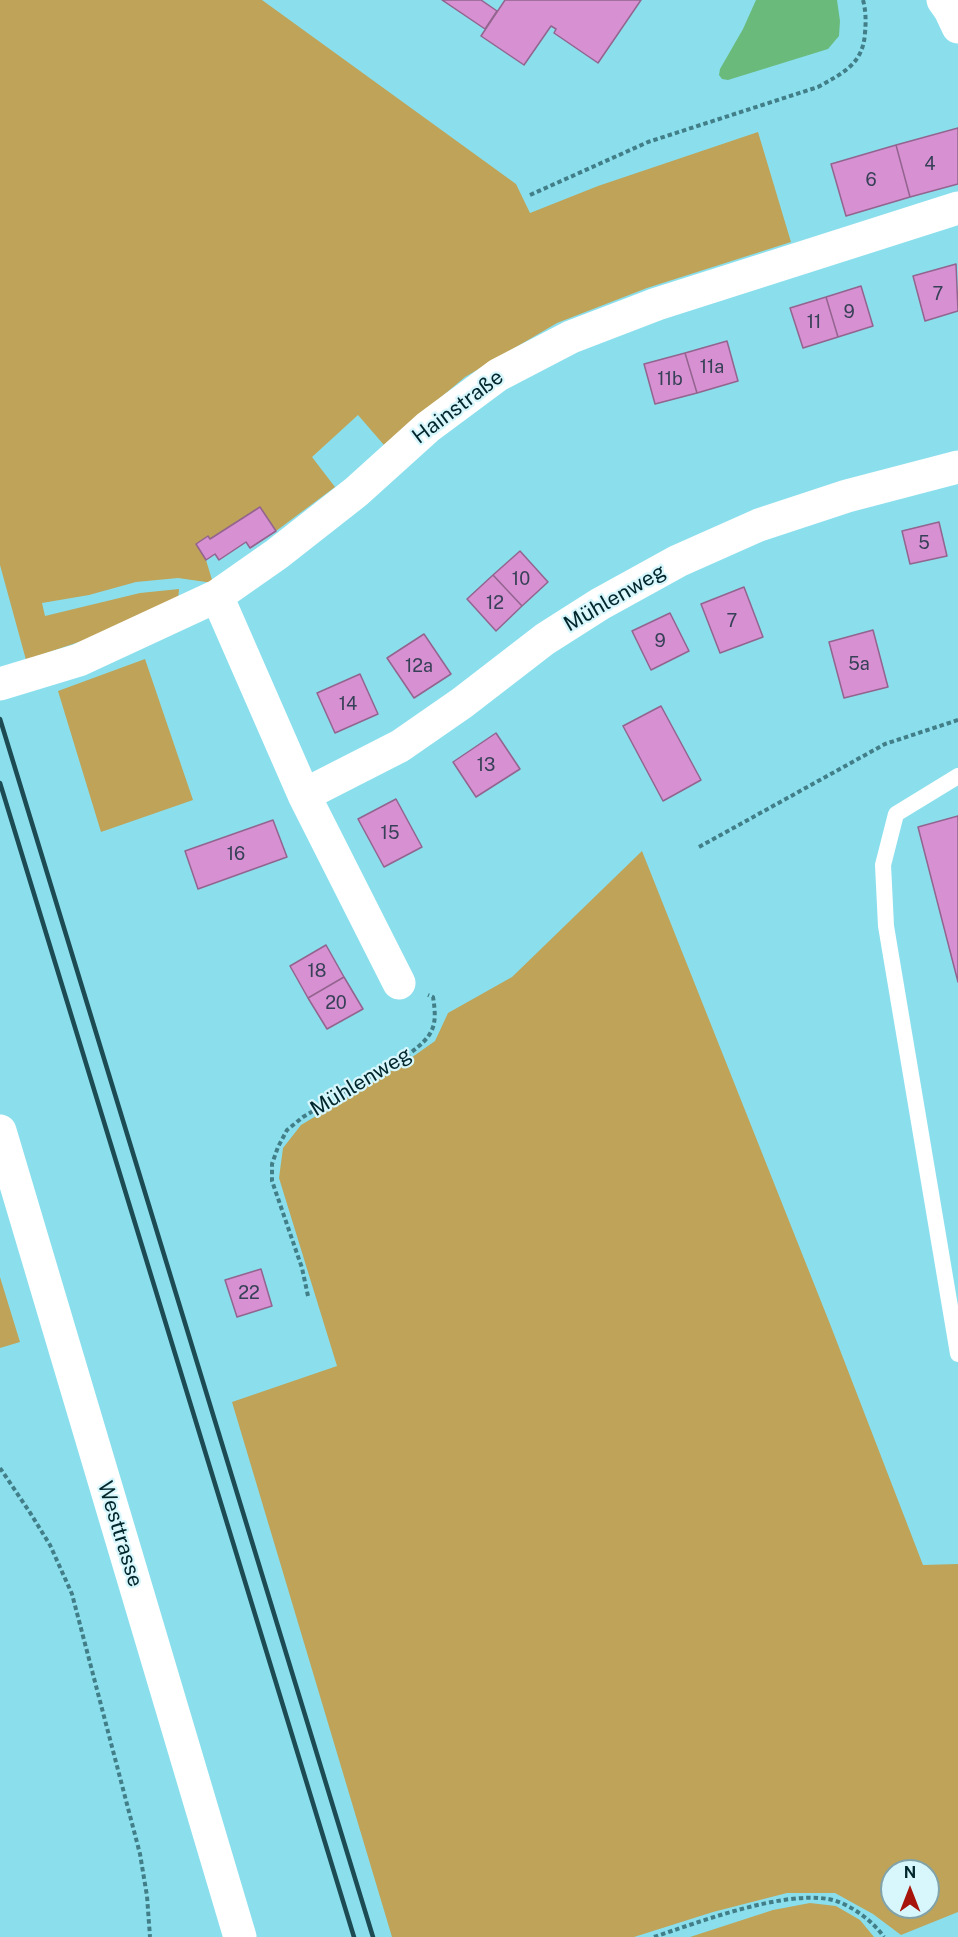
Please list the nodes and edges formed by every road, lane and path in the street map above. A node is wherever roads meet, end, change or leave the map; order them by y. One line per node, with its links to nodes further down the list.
1 (862, 0): 4 (path)
2 (943, 0): 3 (street)
3 (958, 27)
4 (530, 195)
5 (958, 208): 7 (street, Hainstraße)
6 (958, 466): 11 (street, Mühlenweg)
7 (217, 596): 8 (street, Hainstraße); 11 (street)
8 (0, 684)
9 (958, 720): 12 (path)
10 (958, 776): 16 (lane)
11 (304, 795): 13 (street)
12 (699, 847)
13 (399, 983): 15 (path, Mühlenweg)
14 (0, 1131): 19 (street, Westtrasse)
15 (308, 1296)
16 (958, 1354)
17 (0, 1468): 18 (path)
18 (150, 1937)
19 (240, 1937)
20 (654, 1937): 21 (path)
21 (884, 1937)

